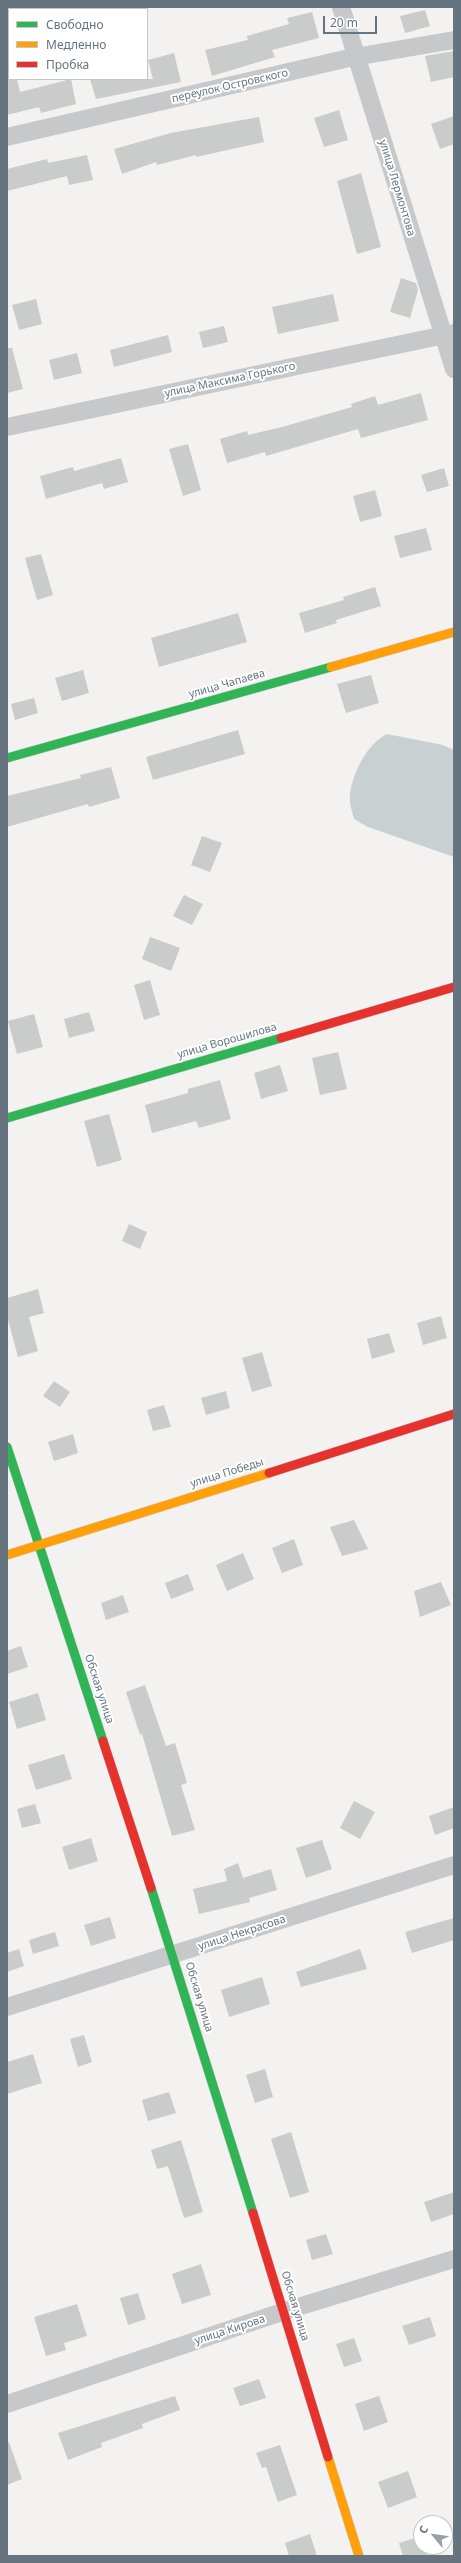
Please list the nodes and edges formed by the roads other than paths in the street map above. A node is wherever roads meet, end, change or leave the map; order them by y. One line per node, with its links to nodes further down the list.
1 (341, 7): 3 (street, улица Лермонтова)
2 (454, 40): 3 (street, переулок Островского)
3 (356, 57): 4 (street, переулок Островского); 5 (street, улица Лермонтова)
4 (7, 137)
5 (449, 334): 6 (street, улица Лермонтова); 7 (street, улица Максима Горького)
6 (454, 369)
7 (7, 427)
8 (454, 632): 9 (street, улица Чапаева)
9 (7, 758)
10 (454, 987): 11 (street, улица Ворошилова)
11 (7, 1118)
12 (454, 1414): 14 (street, улица Победы)
13 (7, 1447): 14 (street, Обская улица)
14 (39, 1545): 15 (street, улица Победы); 17 (street, Обская улица)
15 (7, 1554)
16 (454, 1865): 17 (street, улица Некрасова)
17 (173, 1956): 18 (street, улица Некрасова); 20 (street, Обская улица)
18 (7, 2007)
19 (454, 2259): 20 (street, улица Кирова)
20 (285, 2311): 21 (street, улица Кирова); 22 (street, Обская улица)
21 (7, 2404)
22 (359, 2556)

